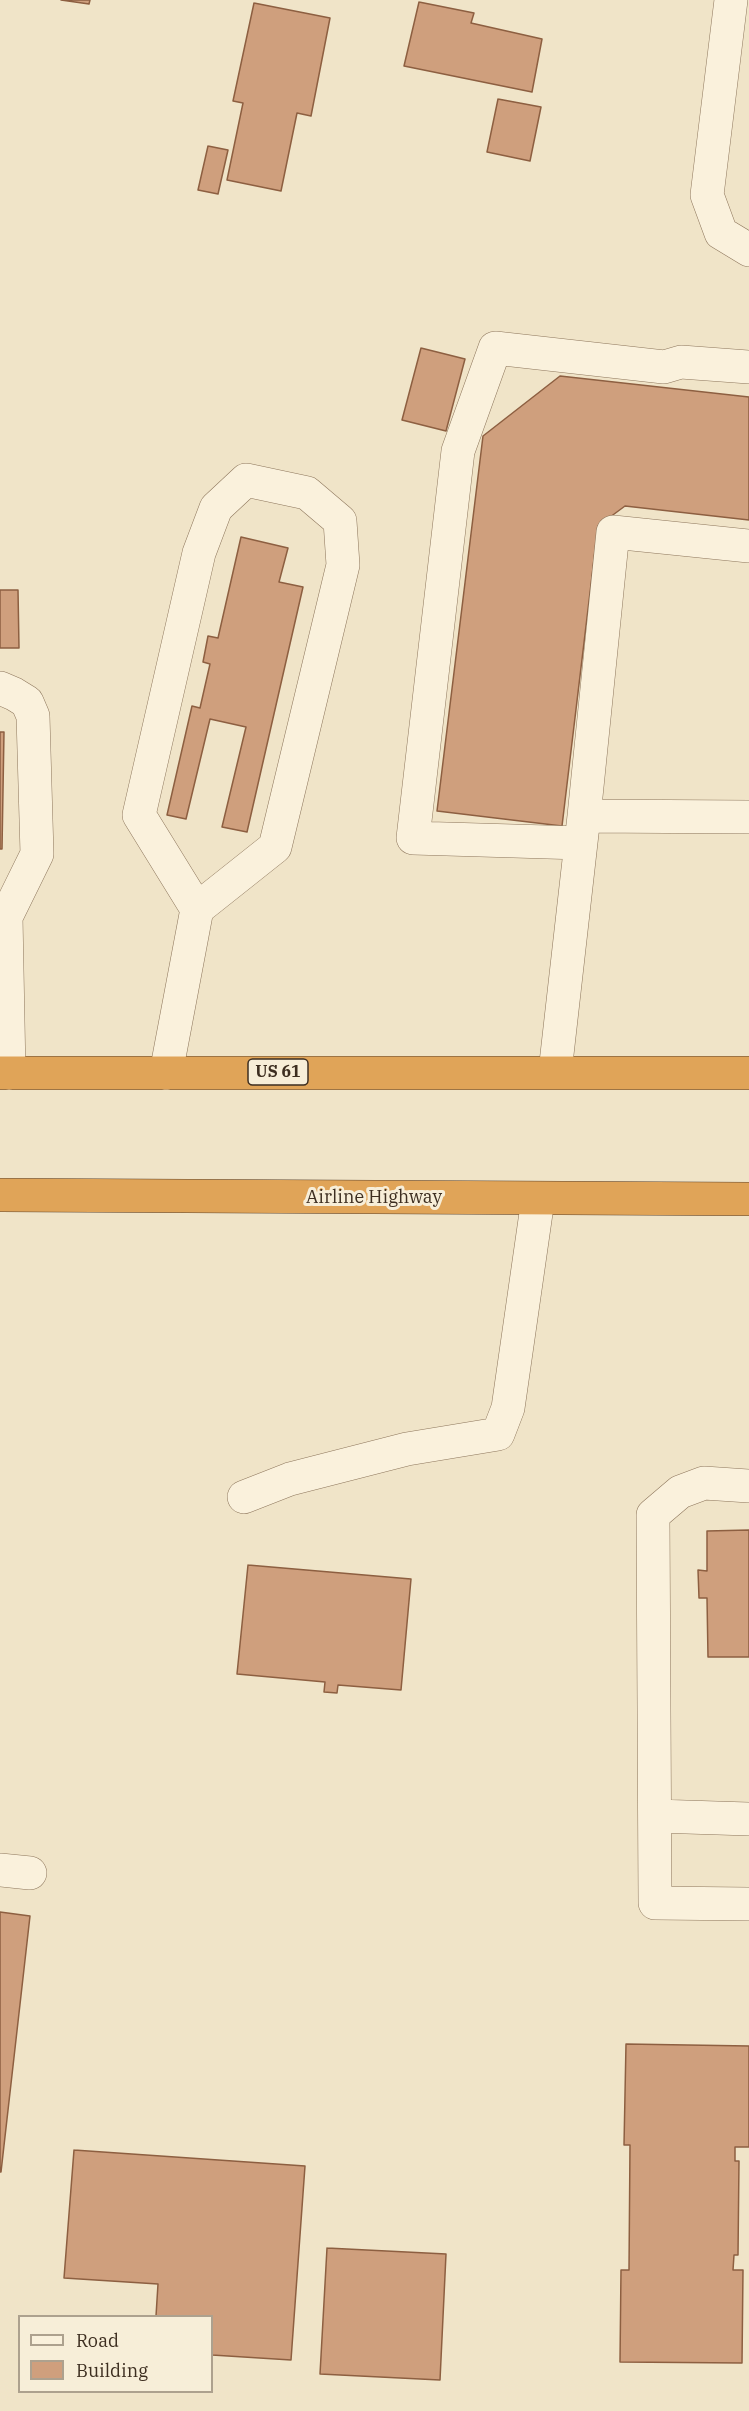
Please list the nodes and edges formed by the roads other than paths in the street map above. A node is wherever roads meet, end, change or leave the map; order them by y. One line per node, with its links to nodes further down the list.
1 (731, 0): 2 (lane)
2 (749, 250)
3 (749, 368): 7 (lane)
4 (749, 546): 7 (lane)
5 (0, 688): 9 (lane)
6 (749, 817): 7 (lane)
7 (582, 830): 10 (lane)
8 (197, 909): 8 (lane); 12 (lane)
9 (3, 917): 11 (lane)
10 (555, 1072): 12 (highway, US 61); 13 (highway, US 61)
11 (5, 1073): 12 (highway, US 61)
12 (166, 1073)
13 (749, 1073)
14 (0, 1195): 16 (highway, Airline Highway)
15 (749, 1198): 16 (highway, Airline Highway)
16 (538, 1199): 18 (lane)
17 (749, 1486): 19 (lane)
18 (244, 1497)
19 (655, 1816): 20 (lane); 21 (lane)
20 (749, 1819)
21 (749, 1905)

